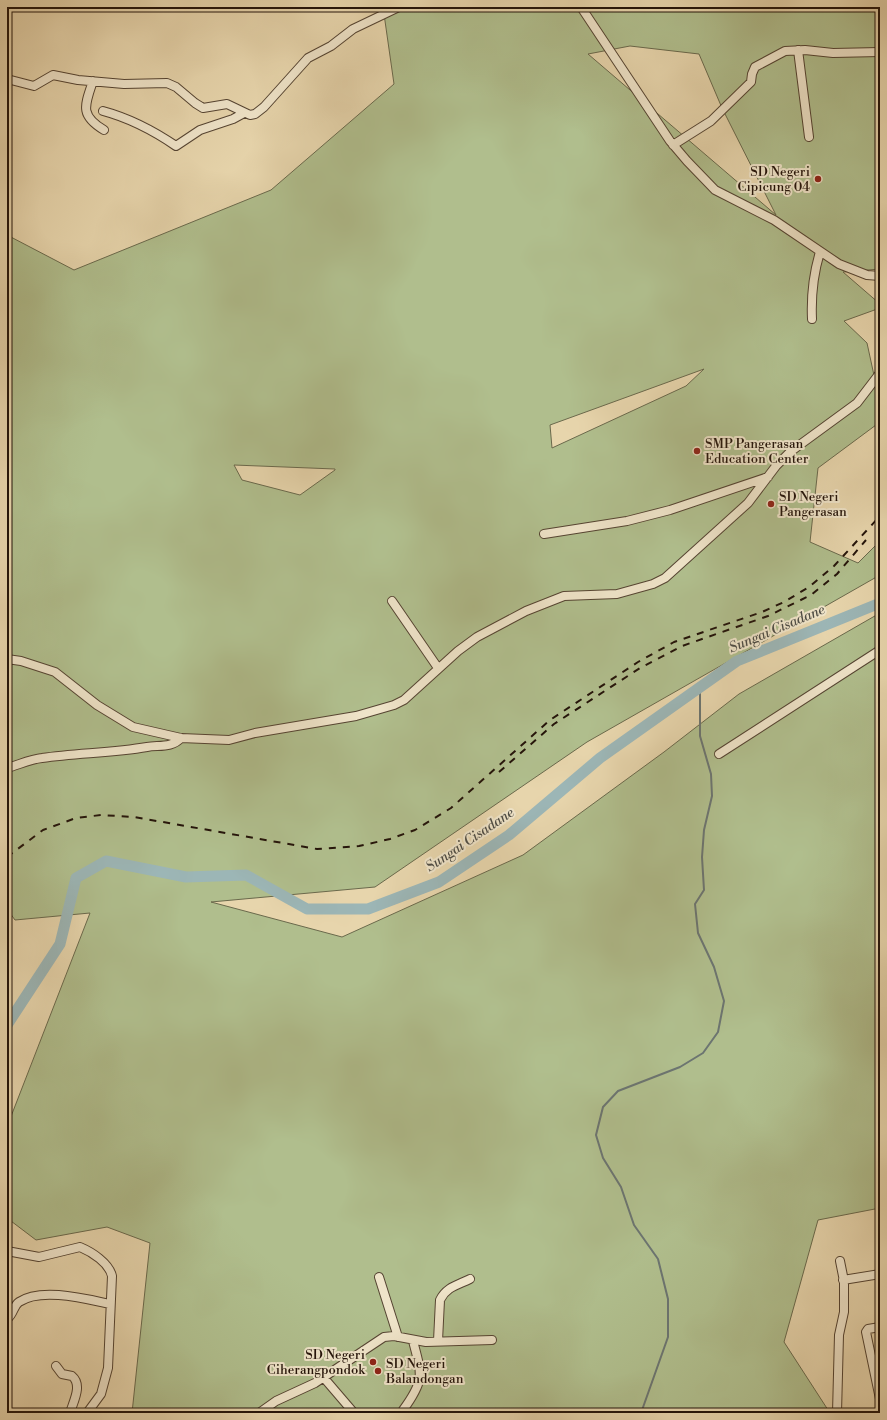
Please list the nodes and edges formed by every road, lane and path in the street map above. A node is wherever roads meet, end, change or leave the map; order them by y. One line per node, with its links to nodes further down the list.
1 (399, 7): 8 (street)
2 (581, 7): 11 (street)
3 (798, 50): 4 (street); 10 (street); 11 (street)
4 (880, 52)
5 (7, 79): 6 (street)
6 (93, 81): 8 (street); 9 (street)
7 (103, 111): 8 (street)
8 (244, 113)
9 (104, 130)
10 (809, 137)
11 (673, 145): 12 (street)
12 (820, 252): 13 (street); 14 (street)
13 (880, 276)
14 (812, 320)
15 (880, 373): 16 (street)
16 (768, 477): 17 (street); 21 (street)
17 (544, 534)
18 (392, 601): 21 (street)
19 (880, 650): 23 (street)
20 (7, 660): 22 (street)
21 (438, 668): 22 (street)
22 (181, 738): 24 (street)
23 (719, 754)
24 (7, 768)
25 (7, 1251): 31 (street)
26 (840, 1261): 30 (street)
27 (880, 1274): 30 (street)
28 (379, 1277): 34 (street)
29 (470, 1279): 37 (street)
30 (844, 1280): 46 (street)
31 (110, 1304): 32 (street); 43 (street)
32 (7, 1319)
33 (880, 1327): 40 (street)
34 (398, 1337): 36 (street); 39 (street)
35 (492, 1340): 37 (street)
36 (413, 1341): 37 (street); 41 (street)
37 (438, 1341)
38 (56, 1366): 42 (street)
39 (324, 1378): 44 (street); 45 (street)
40 (880, 1399)
41 (403, 1410)
42 (70, 1413)
43 (87, 1413)
44 (259, 1413)
45 (354, 1413)
46 (837, 1413)

